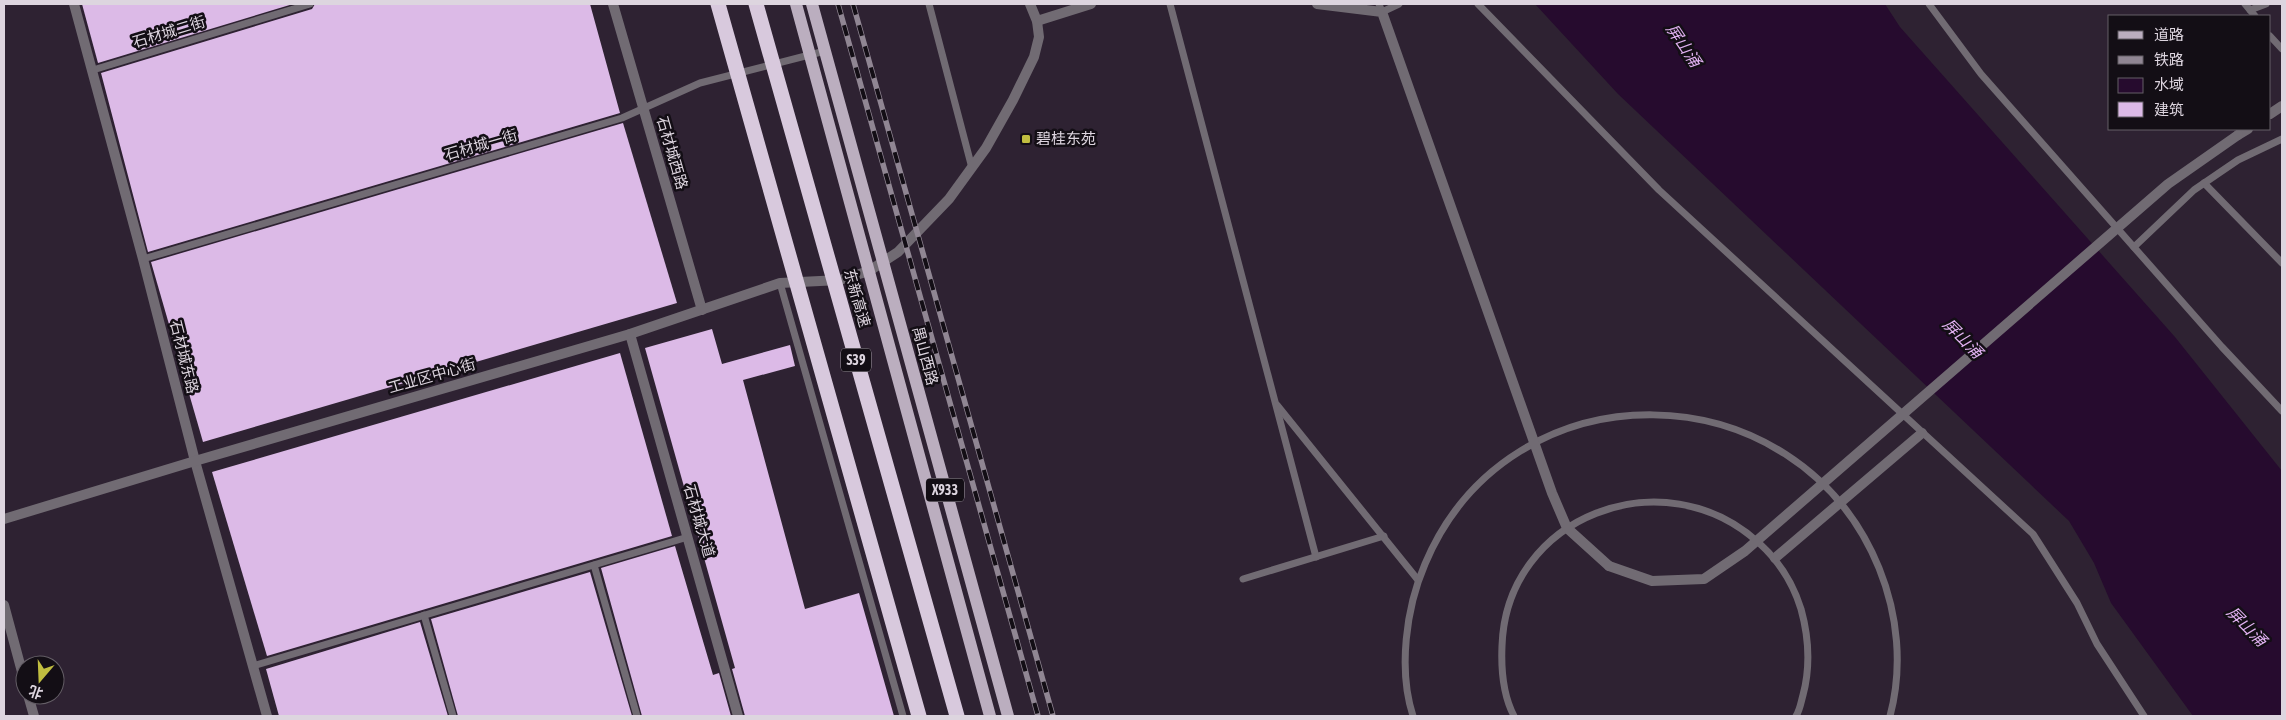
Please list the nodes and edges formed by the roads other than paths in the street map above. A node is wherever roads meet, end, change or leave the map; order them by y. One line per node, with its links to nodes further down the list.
1 (74, 4): 25 (street, 石材城东路)
2 (310, 4): 25 (lane, 石材城二街)
3 (613, 4): 27 (street, 石材城西路)
4 (718, 4): 65 (highway, S39, bridge)
5 (756, 4): 66 (highway, 东新高速 / S39, bridge)
6 (796, 4): 24 (main road, X933)
7 (812, 4): 23 (main road, 禺山西路 / X933)
8 (928, 4): 31 (lane)
9 (1030, 4): 20 (street)
10 (1092, 4): 20 (street)
11 (1170, 4): 41 (lane)
12 (1317, 4): 18 (street)
13 (1399, 4): 18 (lane)
14 (1478, 4): 43 (lane)
15 (1929, 4): 33 (lane)
16 (2245, 4): 19 (lane)
17 (2266, 4): 19 (lane)
18 (1381, 8): 44 (street)
19 (2252, 13)
20 (1037, 21): 31 (street, 工业区中心街)
21 (2271, 37): 22 (lane)
22 (2282, 49)
23 (825, 51): 24 (lane, 石材城一街); 36 (main road, 禺山西路 / X933)
24 (811, 55): 27 (lane, 石材城一街); 37 (main road, X933)
25 (93, 70): 34 (street, 石材城东路)
26 (2282, 106): 28 (street)
27 (644, 110): 34 (lane, 石材城一街); 39 (street, 石材城西路)
28 (2271, 113)
29 (2246, 130): 48 (street, bridge)
30 (2282, 139): 32 (lane)
31 (972, 168): 36 (street, 工业区中心街)
32 (2204, 183): 33 (lane); 35 (lane)
33 (2134, 247): 42 (lane)
34 (143, 259): 45 (street, 石材城东路)
35 (2282, 263)
36 (883, 264): 37 (street, 工业区中心街); 68 (main road, 禺山西路 / X933)
37 (869, 271): 38 (street, 工业区中心街); 67 (main road, X933)
38 (780, 283): 39 (street, 工业区中心街); 64 (lane)
39 (702, 310): 40 (street, 工业区中心街)
40 (630, 334): 45 (street, 工业区中心街); 50 (street, 石材城大道)
41 (1275, 403): 49 (lane); 51 (lane)
42 (2282, 412)
43 (1922, 433): 46 (street); 73 (lane)
44 (1535, 443): 46 (lane); 48 (street); 55 (lane)
45 (195, 461): 47 (street, 工业区中心街); 59 (street, 石材城东路)
46 (1841, 502): 52 (street); 72 (lane)
47 (4, 520)
48 (1567, 528): 52 (lane); 70 (lane)
49 (1384, 536): 51 (lane); 55 (lane)
50 (688, 537): 53 (lane); 63 (street, 石材城大道)
51 (1316, 557): 54 (lane)
52 (1775, 558): 71 (lane)
53 (594, 565): 57 (lane); 62 (lane)
54 (1243, 579)
55 (1418, 580): 69 (lane)
56 (4, 605): 58 (street)
57 (424, 615): 59 (lane); 61 (lane)
58 (17, 655)
59 (253, 666): 60 (street, 石材城东路)
60 (266, 716)
61 (453, 716)
62 (638, 716)
63 (738, 716)
64 (903, 716)
65 (919, 716)
66 (957, 716)
67 (990, 716)
68 (1008, 716)
69 (1413, 716)
70 (1514, 716)
71 (1796, 716)
72 (1890, 716)
73 (2144, 716)

